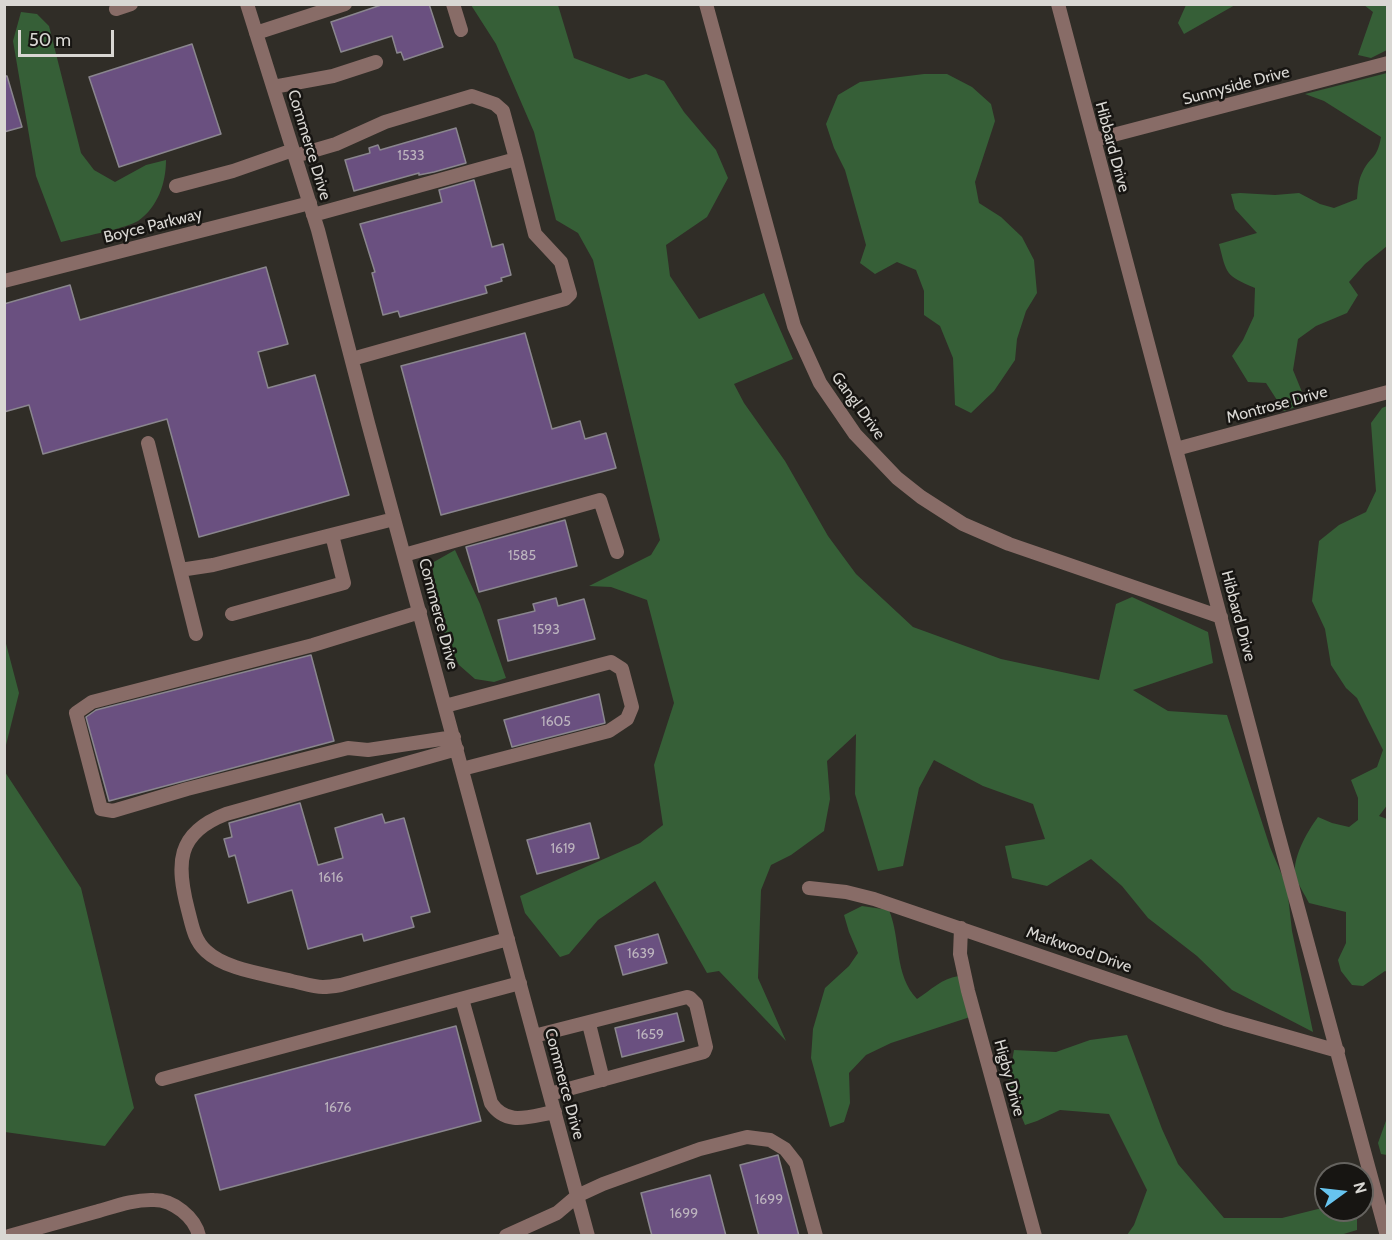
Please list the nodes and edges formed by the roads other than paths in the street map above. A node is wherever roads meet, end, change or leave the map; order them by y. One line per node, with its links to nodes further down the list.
1 (131, 4): 7 (street)
2 (247, 4): 9 (street, Commerce Drive)
3 (345, 4): 9 (street)
4 (453, 4): 8 (street)
5 (706, 4): 30 (street, Gangl Drive)
6 (1058, 4): 13 (street, Hibbard Drive)
7 (116, 9)
8 (461, 30)
9 (256, 33): 12 (street, Commerce Drive)
10 (376, 62): 12 (street)
11 (1388, 63): 13 (street, Sunnyside Drive)
12 (273, 87): 14 (street, Commerce Drive)
13 (1094, 140): 22 (street, Hibbard Drive)
14 (294, 153): 15 (street); 16 (street); 17 (street, Commerce Drive)
15 (516, 159): 17 (street, Boyce Parkway); 19 (street)
16 (176, 186)
17 (312, 209): 18 (street, Boyce Parkway); 19 (street, Commerce Drive)
18 (4, 281)
19 (352, 359): 23 (street, Commerce Drive)
20 (1388, 393): 22 (street, Montrose Drive)
21 (148, 443): 27 (street)
22 (1176, 449): 30 (street, Hibbard Drive)
23 (394, 519): 24 (street); 26 (street, Commerce Drive)
24 (332, 535): 27 (street); 29 (street)
25 (617, 552): 26 (street)
26 (404, 555): 28 (street, Commerce Drive)
27 (180, 570): 31 (street)
28 (420, 612): 32 (street, Commerce Drive); 33 (street)
29 (232, 614)
30 (1221, 617): 42 (street, Hibbard Drive)
31 (196, 634)
32 (446, 706): 33 (street, Commerce Drive); 34 (street)
33 (455, 743): 34 (street, Commerce Drive); 37 (street)
34 (462, 769): 37 (street, Commerce Drive)
35 (809, 888): 36 (street, Markwood Drive)
36 (961, 928): 42 (street, Markwood Drive); 53 (street, Higby Drive)
37 (508, 939): 38 (street, Commerce Drive)
38 (520, 983): 39 (street); 41 (street, Commerce Drive)
39 (462, 999): 43 (street); 46 (street)
40 (589, 1023): 41 (street); 44 (street); 44 (street)
41 (534, 1036): 45 (street, Commerce Drive)
42 (1338, 1051): 54 (street, Hibbard Drive)
43 (162, 1079)
44 (603, 1080): 45 (street)
45 (550, 1094): 46 (street, Commerce Drive)
46 (555, 1112): 47 (street, Commerce Drive)
47 (577, 1196): 50 (street); 51 (street, Commerce Drive); 52 (street)
48 (9, 1236): 49 (street)
49 (199, 1236)
50 (506, 1236)
51 (588, 1236)
52 (816, 1236)
53 (1035, 1236)
54 (1387, 1236)

